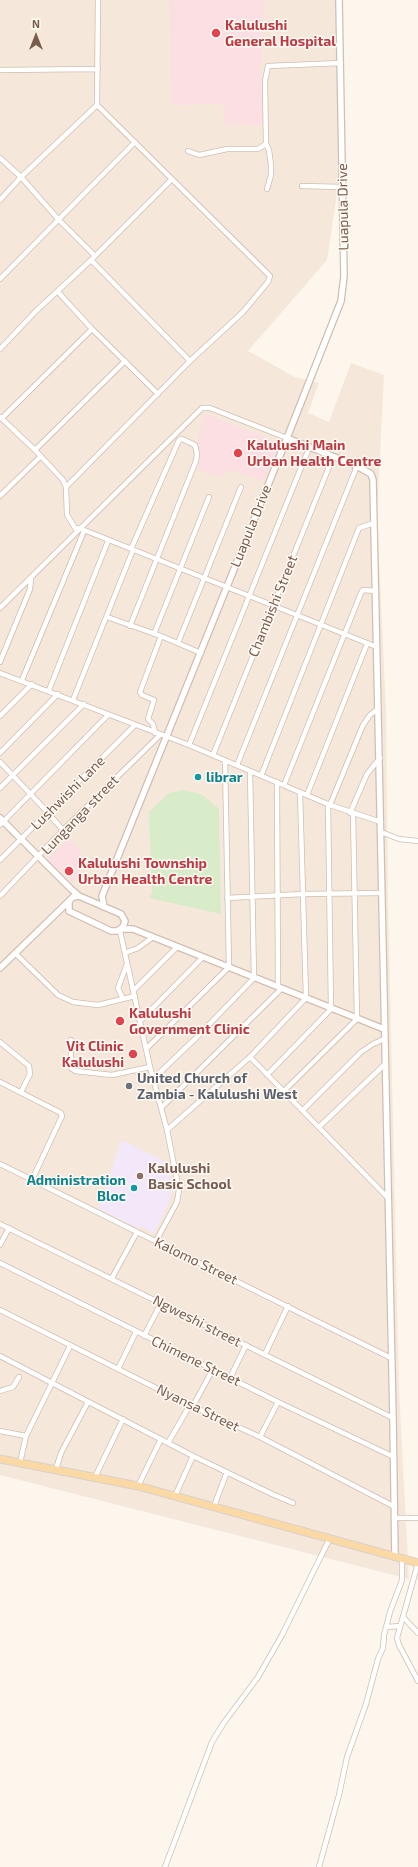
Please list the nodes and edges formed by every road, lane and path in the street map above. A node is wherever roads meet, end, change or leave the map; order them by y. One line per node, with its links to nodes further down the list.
1 (98, 0): 4 (street)
2 (339, 0): 3 (street, Luapula Drive)
3 (341, 63): 8 (street); 14 (street, Luapula Drive)
4 (98, 69): 5 (street); 6 (street)
5 (0, 70)
6 (97, 105): 7 (street); 11 (street)
7 (135, 142): 12 (street); 17 (street)
8 (266, 144): 9 (street); 15 (street)
9 (188, 151)
10 (0, 158): 11 (street)
11 (21, 177): 16 (street); 17 (street)
12 (172, 179): 18 (street); 25 (street)
13 (302, 186): 14 (street)
14 (342, 187): 29 (street, Luapula Drive)
15 (267, 189)
16 (0, 200)
17 (59, 220): 18 (street); 20 (street)
18 (94, 256): 19 (street)
19 (91, 260): 21 (street); 25 (street)
20 (0, 278)
21 (58, 292): 22 (street); 23 (street)
22 (92, 329): 24 (street); 27 (street)
23 (0, 349)
24 (125, 361): 26 (street); 32 (street)
25 (190, 361): 26 (street)
26 (158, 394): 36 (street)
27 (1, 418): 32 (street)
28 (177, 431): 29 (street); 30 (street); 41 (street)
29 (287, 438): 31 (street); 48 (street, Luapula Drive)
30 (180, 439): 43 (street); 44 (street)
31 (309, 448): 34 (street); 50 (street)
32 (35, 450): 33 (street)
33 (41, 456): 36 (street); 38 (street)
34 (333, 457): 35 (street); 51 (street, Chambishi Street)
35 (357, 466): 40 (street); 53 (street)
36 (66, 487): 41 (street)
37 (241, 487): 47 (street)
38 (0, 496)
39 (209, 496): 45 (street)
40 (374, 523): 49 (street); 55 (street)
41 (80, 530): 42 (street); 46 (street); 67 (street)
42 (108, 541): 43 (street); 69 (street)
43 (132, 550): 44 (street); 54 (street)
44 (156, 559): 45 (street); 56 (street)
45 (180, 568): 47 (street); 57 (street)
46 (31, 577): 52 (street); 64 (street)
47 (206, 577): 48 (street); 60 (street)
48 (227, 587): 50 (street); 63 (street, Luapula Drive)
49 (376, 591): 58 (street); 62 (street)
50 (250, 597): 51 (street); 79 (street)
51 (274, 606): 53 (street); 81 (street, Chambishi Street)
52 (0, 608)
53 (297, 615): 55 (street); 85 (street)
54 (107, 617): 56 (street); 71 (street)
55 (321, 625): 58 (street); 88 (street)
56 (130, 626): 57 (street)
57 (154, 634): 59 (street)
58 (344, 634): 61 (street); 90 (street)
59 (161, 636): 60 (street); 77 (street)
60 (178, 643): 63 (street)
61 (367, 644): 62 (street); 94 (street)
62 (377, 647): 73 (street)
63 (201, 654): 78 (street, Luapula Drive)
64 (0, 662)
65 (2, 674): 66 (street); 67 (street)
66 (0, 680)
67 (22, 680): 68 (street)
68 (32, 684): 69 (street); 75 (street)
69 (49, 690): 70 (street)
70 (58, 694): 71 (street); 80 (street)
71 (73, 700): 72 (street)
72 (84, 704): 74 (street); 87 (street)
73 (378, 709): 82 (street); 95 (street)
74 (108, 715): 76 (street); 93 (street)
75 (0, 716)
76 (135, 725): 77 (street); 96 (street, Lushwishi Lane)
77 (158, 734): 78 (street); 100 (street, Lunganga street)
78 (167, 737): 79 (street); 114 (street, Luapula Drive)
79 (189, 745): 81 (street)
80 (0, 753)
81 (214, 755): 83 (street)
82 (380, 758): 97 (street); 99 (street)
83 (225, 761): 85 (street); 115 (street)
84 (0, 762): 87 (street)
85 (237, 765): 86 (street)
86 (250, 771): 88 (street); 116 (street)
87 (13, 776): 91 (street); 93 (street)
88 (261, 776): 89 (street)
89 (277, 782): 90 (street); 111 (street)
90 (284, 785): 92 (street)
91 (0, 788)
92 (300, 792): 94 (street); 108 (street)
93 (30, 795): 96 (street); 98 (street)
94 (307, 795): 95 (street)
95 (329, 804): 97 (street); 109 (street)
96 (48, 813): 100 (street); 102 (street, Lushwishi Lane)
97 (352, 813): 99 (street); 110 (street)
98 (1, 821): 102 (street)
99 (381, 822): 101 (street)
100 (63, 830): 104 (street, Lunganga street)
101 (381, 832): 103 (street); 107 (street)
102 (21, 839): 104 (street); 105 (street, Lushwishi Lane)
103 (418, 841)
104 (38, 858): 106 (street); 112 (street, Lunganga street)
105 (0, 860)
106 (71, 889): 113 (street); 117 (street)
107 (382, 893): 110 (street); 142 (street)
108 (304, 894): 109 (street); 111 (street); 137 (street)
109 (328, 894): 110 (street); 139 (street)
110 (354, 894): 140 (street)
111 (279, 895): 116 (street); 134 (street)
112 (0, 896)
113 (79, 896): 117 (street); 118 (street)
114 (102, 896): 118 (street); 119 (street)
115 (227, 898): 116 (street); 131 (street)
116 (253, 898): 133 (street)
117 (70, 900): 120 (street); 121 (street)
118 (92, 902): 119 (street)
119 (104, 907): 122 (street)
120 (68, 912): 121 (street); 124 (street)
121 (56, 913): 127 (street)
122 (124, 919): 123 (street); 124 (street)
123 (133, 929): 124 (street); 125 (street)
124 (121, 930): 128 (street)
125 (153, 937): 126 (street); 128 (street)
126 (177, 947): 129 (street); 135 (street)
127 (15, 953): 132 (street); 138 (street)
128 (125, 954): 130 (street)
129 (203, 957): 131 (street); 141 (street)
130 (127, 964): 135 (street); 138 (street)
131 (229, 967): 133 (street); 146 (street)
132 (0, 968)
133 (254, 978): 134 (street); 151 (street)
134 (280, 988): 137 (street); 155 (street)
135 (134, 990): 136 (street)
136 (136, 996): 138 (street); 141 (street)
137 (306, 998): 139 (street); 147 (street)
138 (123, 999)
139 (331, 1009): 140 (street); 150 (street)
140 (357, 1019): 142 (street); 153 (street)
141 (141, 1020): 146 (street)
142 (384, 1029): 143 (street)
143 (384, 1039): 148 (street); 156 (street)
144 (72, 1040): 149 (street)
145 (0, 1042): 154 (street)
146 (147, 1048): 149 (street)
147 (250, 1057): 150 (street); 158 (street)
148 (385, 1064): 157 (street); 161 (street)
149 (150, 1067): 151 (street)
150 (267, 1074): 153 (street)
151 (154, 1078): 155 (street)
152 (0, 1082): 154 (street)
153 (284, 1091): 156 (street)
154 (21, 1092): 160 (street)
155 (161, 1108): 158 (street)
156 (303, 1110): 157 (street)
157 (319, 1127): 161 (street)
158 (167, 1130): 165 (street)
159 (0, 1164): 160 (street, Kalomo Street)
160 (32, 1180): 164 (street, Kalomo Street)
161 (388, 1198): 178 (street)
162 (0, 1224): 163 (street, Ngweshi street)
163 (9, 1228): 166 (street); 168 (street, Ngweshi street)
164 (137, 1232): 165 (street, Kalomo Street); 168 (street)
165 (156, 1241): 170 (street, Kalomo Street)
166 (0, 1245)
167 (0, 1263): 172 (street, Chimene Street)
168 (112, 1278): 169 (street, Ngweshi street)
169 (161, 1303): 173 (street); 174 (street, Ngweshi street)
170 (288, 1306): 176 (street); 178 (street, Kalomo Street)
171 (0, 1310): 175 (street, Nyansa Street)
172 (136, 1332): 173 (street, Chimene Street); 179 (street)
173 (144, 1336): 180 (street, Chimene Street)
174 (246, 1345): 176 (street, Ngweshi street); 182 (street)
175 (70, 1346): 179 (street, Nyansa Street); 183 (street)
176 (266, 1354): 188 (street, Ngweshi street)
177 (0, 1356): 183 (street)
178 (391, 1358): 188 (street)
179 (118, 1369): 187 (street, Nyansa Street)
180 (212, 1369): 182 (street, Chimene Street); 187 (street)
181 (19, 1378): 184 (street)
182 (230, 1378): 186 (street, Chimene Street)
183 (52, 1382): 185 (street); 191 (street)
184 (0, 1391)
185 (88, 1402): 189 (street); 199 (street)
186 (278, 1402): 192 (street); 196 (street, Chimene Street)
187 (192, 1406): 192 (street, Nyansa Street); 194 (street)
188 (393, 1418): 196 (street)
189 (123, 1419): 193 (street); 201 (street)
190 (0, 1431): 191 (street)
191 (26, 1436): 198 (street)
192 (260, 1437): 206 (street, Nyansa Street)
193 (161, 1440): 194 (street); 202 (street)
194 (168, 1443): 195 (street)
195 (194, 1456): 200 (street); 203 (street)
196 (394, 1457): 206 (street)
197 (0, 1459): 198 (main road)
198 (20, 1463): 199 (main road)
199 (56, 1469): 201 (main road)
200 (227, 1472): 204 (street); 205 (street)
201 (95, 1477): 202 (main road)
202 (138, 1486): 203 (main road)
203 (175, 1496): 205 (main road)
204 (293, 1503)
205 (214, 1506): 209 (main road)
206 (395, 1507): 207 (street)
207 (395, 1518): 208 (street); 210 (street)
208 (418, 1518)
209 (330, 1538): 210 (main road); 218 (street)
210 (395, 1557): 211 (main road)
211 (402, 1559): 212 (main road); 215 (street)
212 (418, 1563): 213 (street)
213 (403, 1617): 214 (street); 216 (street)
214 (400, 1626): 215 (street); 217 (street)
215 (386, 1627): 219 (street)
216 (418, 1633)
217 (418, 1682)
218 (166, 1867)
219 (319, 1867)

